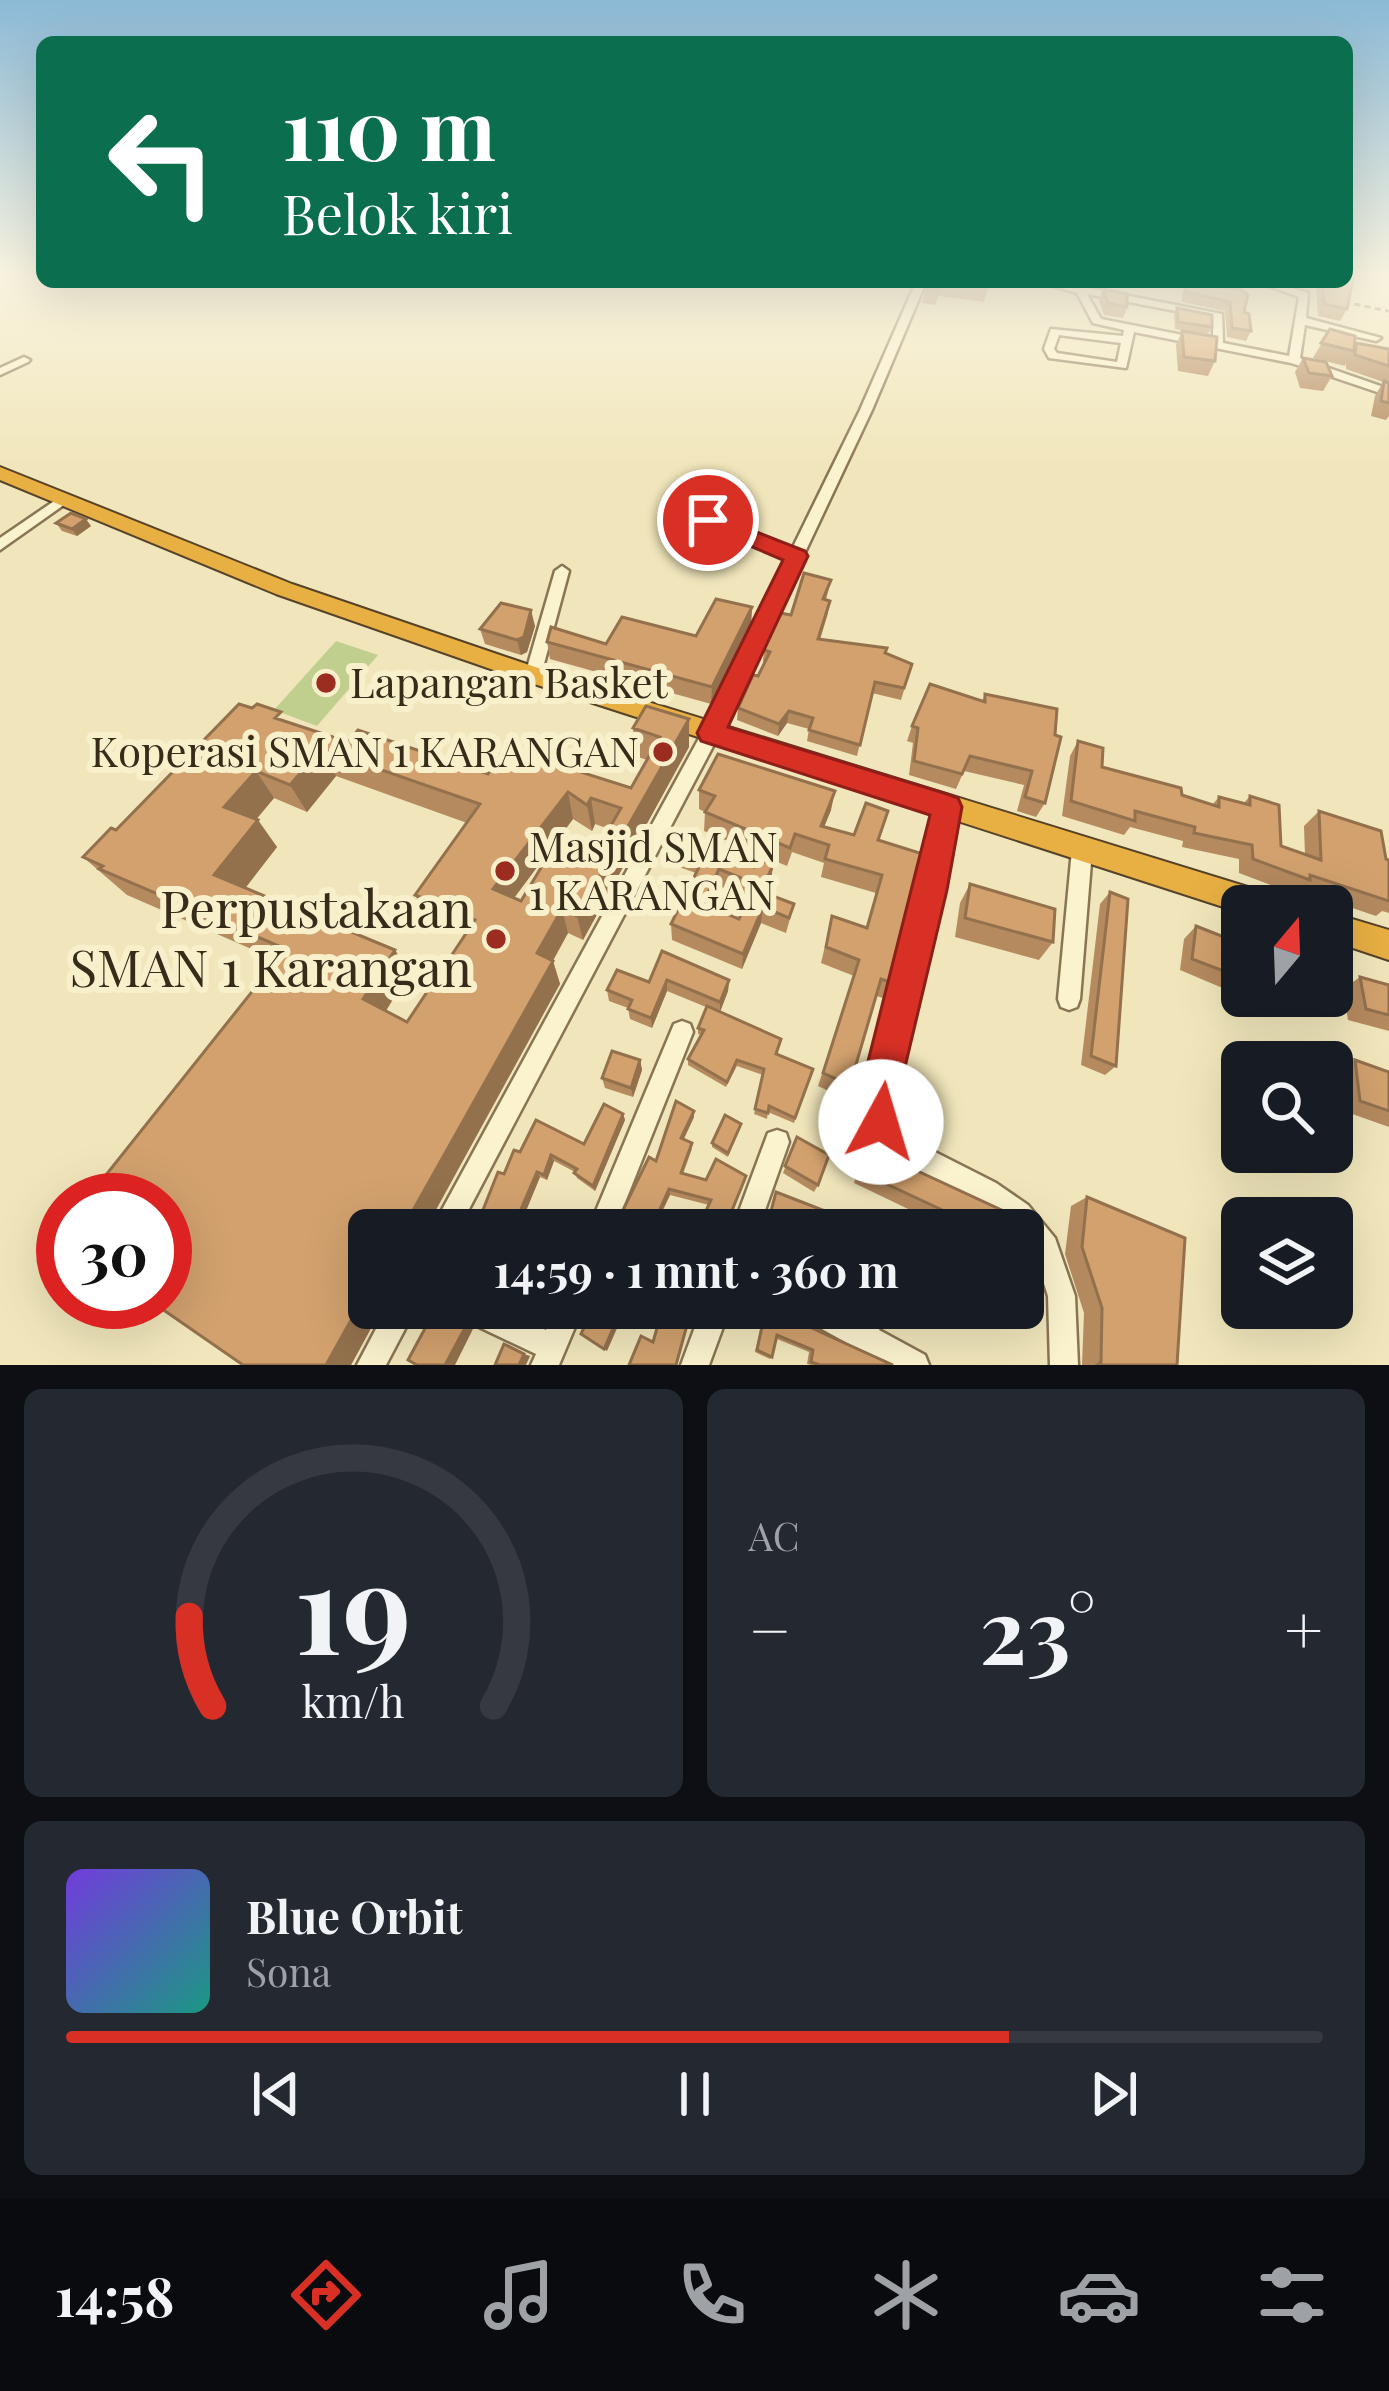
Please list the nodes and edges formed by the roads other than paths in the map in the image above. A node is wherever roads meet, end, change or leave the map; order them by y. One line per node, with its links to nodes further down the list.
1 (899, 337): 18 (street)
2 (1053, 337): 3 (street)
3 (1127, 337)
4 (1152, 337): 9 (street)
5 (1217, 337): 9 (street)
6 (1299, 337): 11 (street)
7 (1371, 337): 8 (street)
8 (1376, 338)
9 (1218, 344): 11 (street)
10 (24, 360): 12 (street)
11 (1294, 360): 13 (street)
12 (0, 372)
13 (1389, 393)
14 (0, 473): 15 (highway)
15 (64, 499): 17 (street); 20 (highway)
16 (708, 520): 18 (street)
17 (0, 544)
18 (796, 556): 21 (street)
19 (562, 571): 20 (street)
20 (533, 675): 21 (highway)
21 (711, 733): 22 (highway); 30 (street)
22 (947, 807): 23 (highway); 43 (street)
23 (1082, 850): 24 (highway); 27 (street)
24 (1221, 893)
25 (1353, 934): 26 (highway)
26 (1389, 945)
27 (1069, 999)
28 (682, 1032): 31 (street)
29 (777, 1142): 32 (street)
30 (455, 1209)
31 (610, 1209)
32 (753, 1209)
33 (391, 1329): 40 (street)
34 (505, 1329): 39 (street)
35 (708, 1329): 41 (street)
36 (850, 1329): 38 (street)
37 (865, 1329): 38 (street)
38 (863, 1336): 42 (street)
39 (549, 1356)
40 (371, 1365)
41 (695, 1365)
42 (915, 1365)
43 (1064, 1365)

